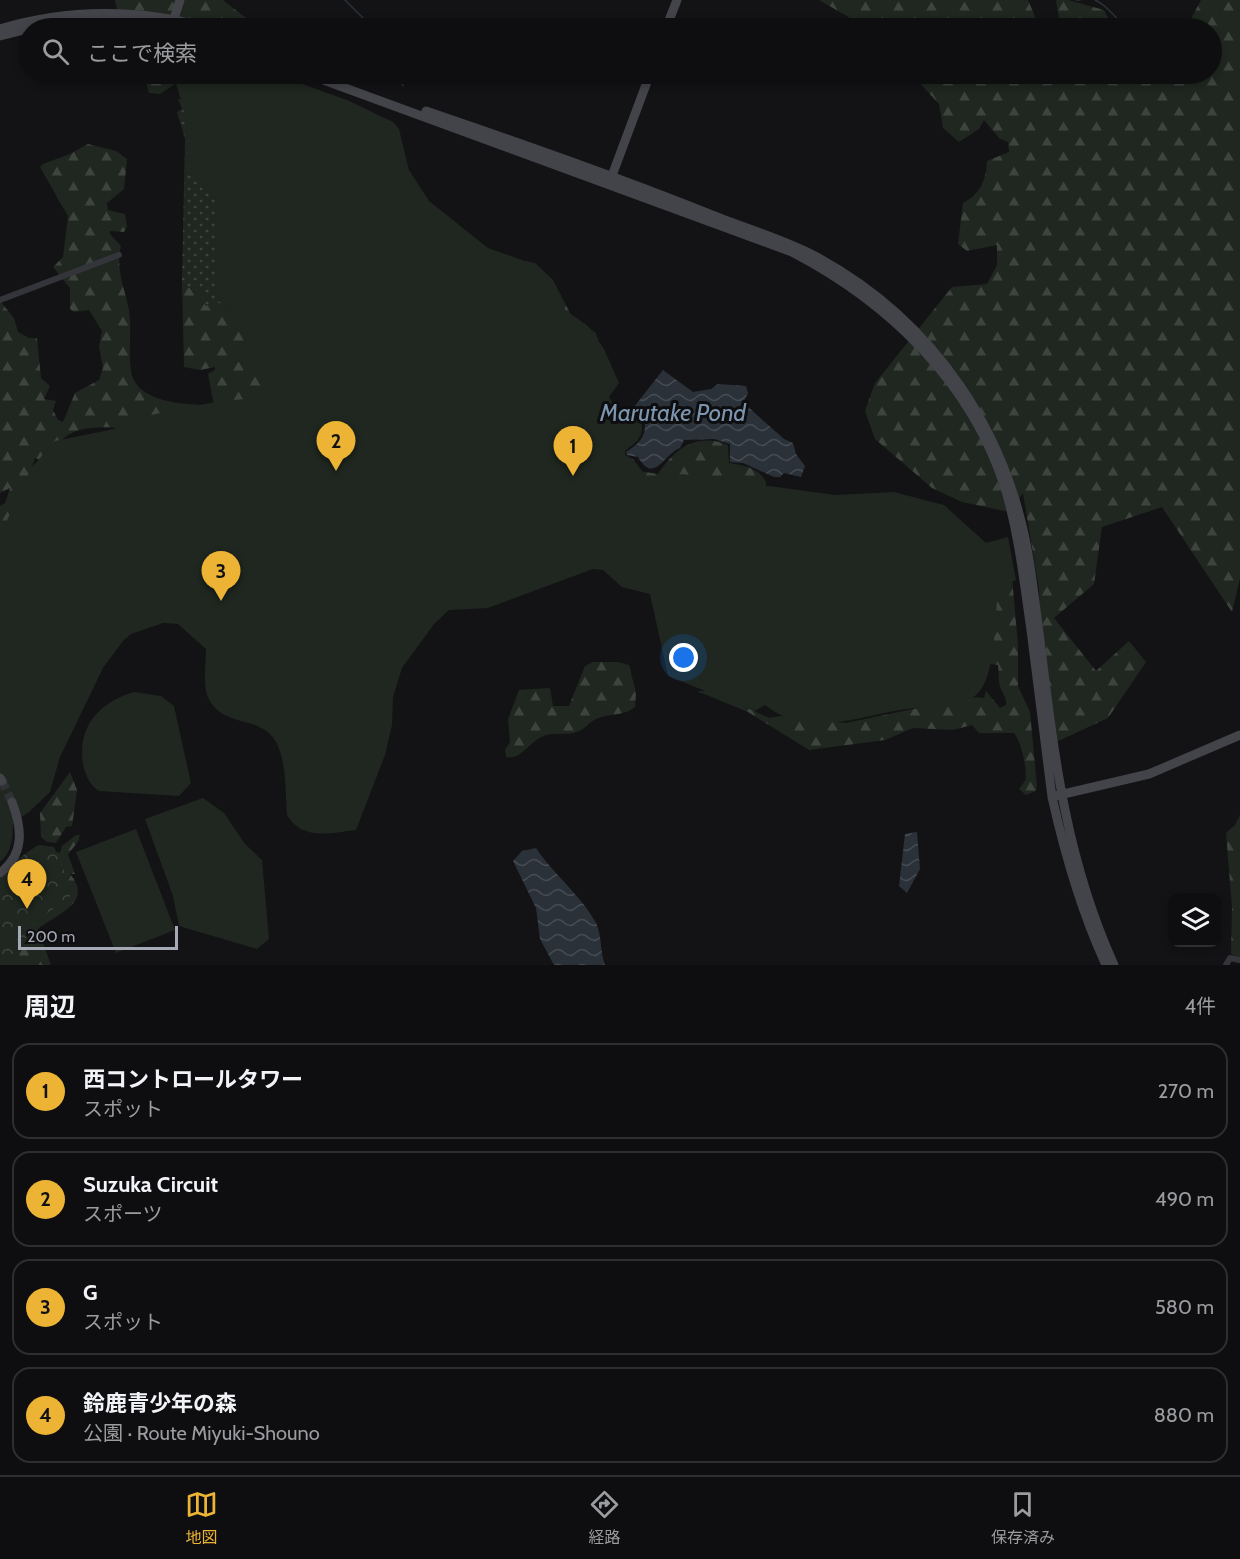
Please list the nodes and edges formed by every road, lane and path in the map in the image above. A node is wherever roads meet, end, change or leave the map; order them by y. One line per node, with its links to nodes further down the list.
1 (180, 0): 5 (street)
2 (677, 0): 6 (street)
3 (55, 18): 4 (street)
4 (139, 18)
5 (175, 18)
6 (670, 18)
7 (18, 25): 8 (street)
8 (0, 29)
9 (18, 32): 10 (street)
10 (0, 36)
11 (335, 84): 14 (street)
12 (352, 84): 14 (street)
13 (646, 84): 14 (street)
14 (610, 181): 18 (street)
15 (119, 255): 16 (street)
16 (0, 300)
17 (1240, 735): 18 (street)
18 (1056, 796): 22 (street); 23 (street)
19 (12, 802): 20 (street)
20 (0, 873)
21 (1240, 960): 24 (street)
22 (1106, 965)
23 (1114, 965)
24 (1226, 965)

